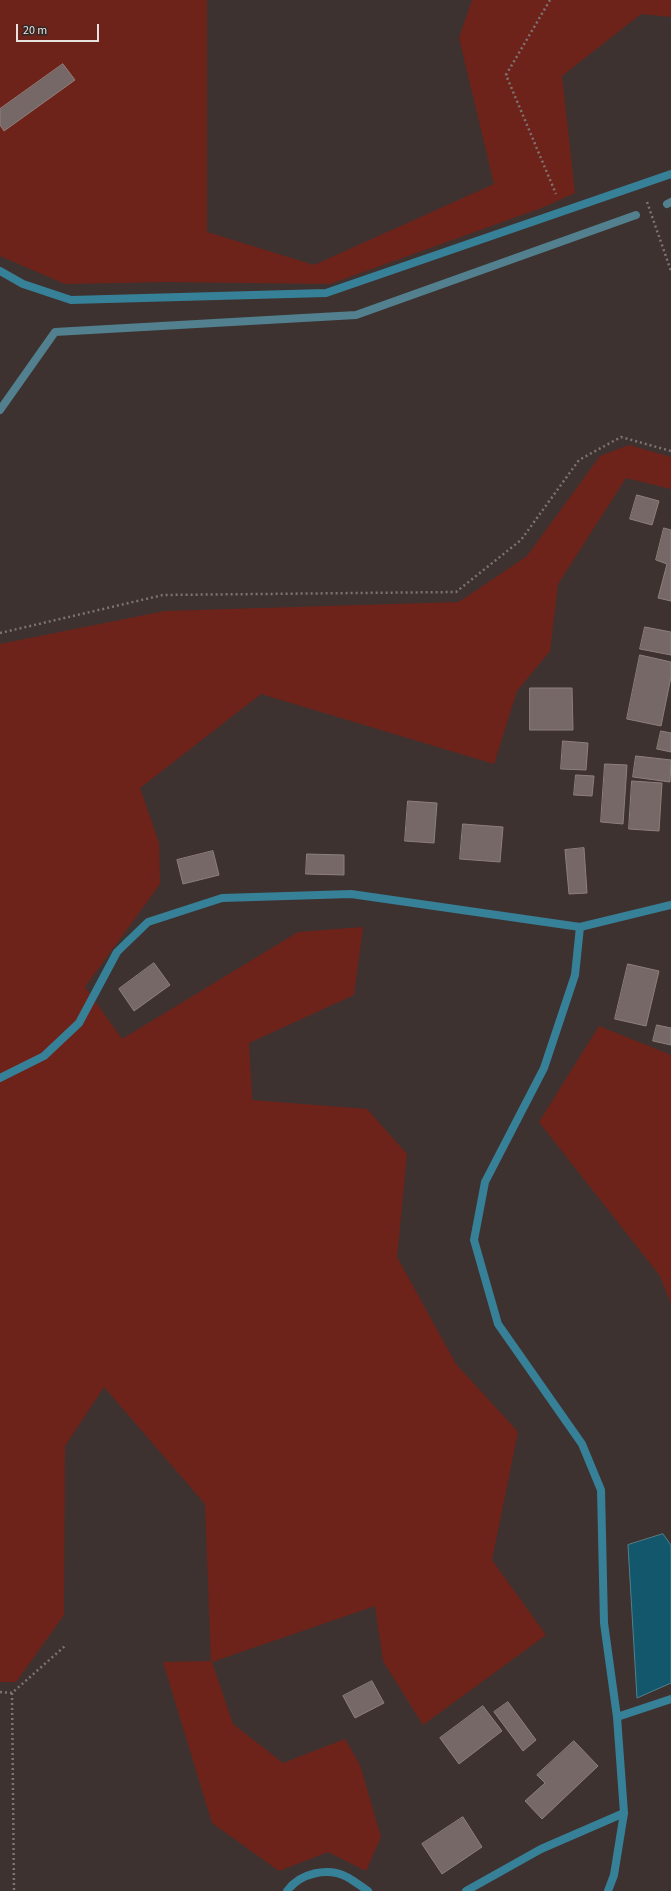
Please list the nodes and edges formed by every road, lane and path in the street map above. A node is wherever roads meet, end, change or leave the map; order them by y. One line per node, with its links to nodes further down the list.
1 (550, 0): 4 (path)
2 (671, 174): 3 (street)
3 (641, 184): 4 (street); 6 (path)
4 (564, 211): 5 (street)
5 (0, 271)
6 (671, 271)
7 (671, 451): 8 (path)
8 (0, 634)
9 (671, 905): 10 (street)
10 (580, 927): 11 (street); 16 (street)
11 (0, 1078)
12 (65, 1646): 14 (path)
13 (0, 1692): 14 (path)
14 (12, 1693): 18 (path)
15 (671, 1699): 16 (street)
16 (617, 1717): 17 (street)
17 (624, 1813): 21 (street); 22 (street)
18 (14, 1891)
19 (287, 1891): 20 (street)
20 (368, 1891)
21 (466, 1891)
22 (608, 1891)

